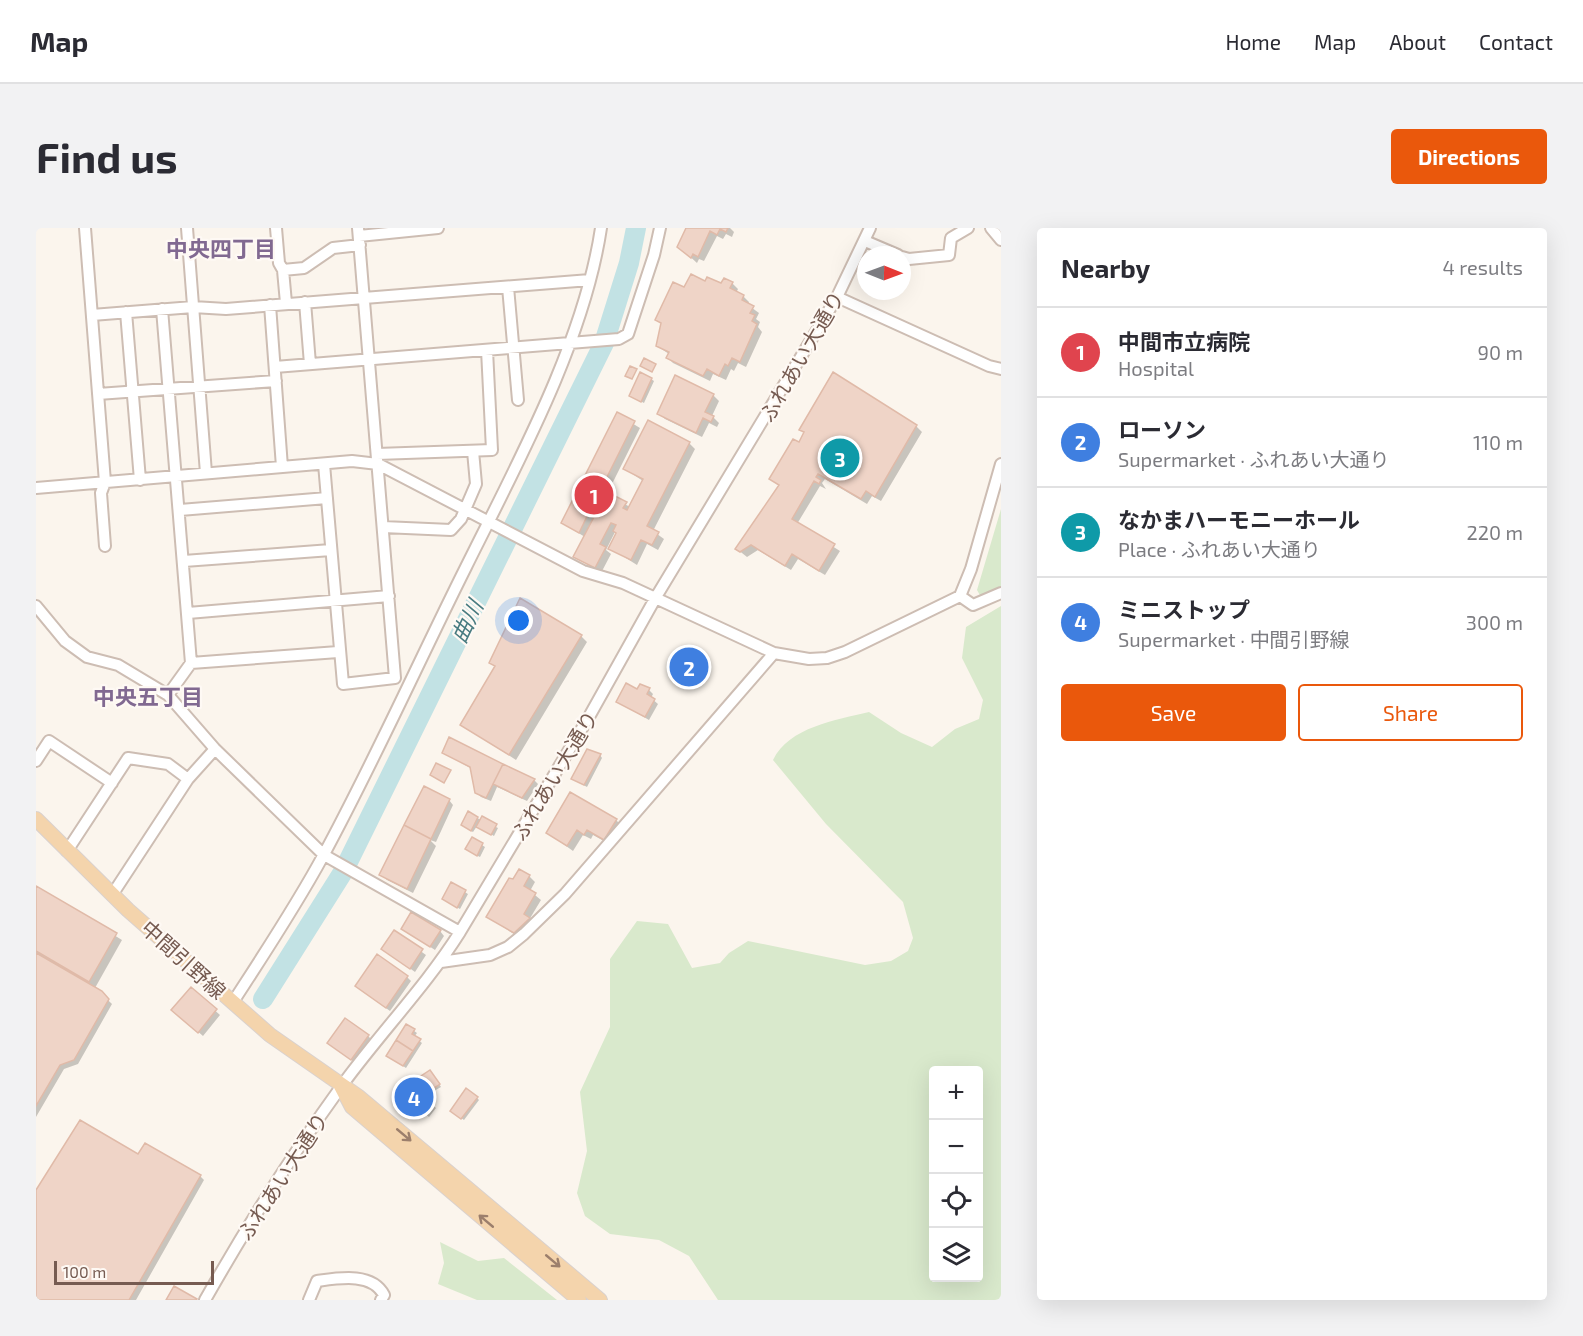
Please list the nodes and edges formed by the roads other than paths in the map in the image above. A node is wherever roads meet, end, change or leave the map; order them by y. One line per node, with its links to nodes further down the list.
1 (85, 228): 26 (street)
2 (187, 228): 23 (street)
3 (276, 228): 15 (street)
4 (438, 228): 10 (street)
5 (602, 228): 16 (street)
6 (660, 228): 27 (street)
7 (870, 228): 12 (street, ふれあい大通り)
8 (968, 228): 14 (street)
9 (991, 228): 11 (street)
10 (359, 236): 15 (street); 18 (street)
11 (1001, 240)
12 (865, 242): 13 (street); 19 (street, ふれあい大通り)
13 (875, 246)
14 (911, 260)
15 (284, 270): 21 (street)
16 (590, 280): 17 (street); 27 (street)
17 (508, 287): 18 (street); 28 (street)
18 (365, 296): 20 (street); 30 (street)
19 (837, 297): 33 (street); 61 (street, ふれあい大通り)
20 (305, 302): 21 (street); 31 (street)
21 (286, 303): 22 (street)
22 (270, 305): 23 (street); 32 (street)
23 (193, 307): 24 (street); 35 (street)
24 (162, 309): 25 (street); 36 (street)
25 (126, 312): 26 (street); 37 (street)
26 (92, 315): 38 (street)
27 (571, 344): 28 (street); 53 (street)
28 (513, 349): 29 (street); 39 (street)
29 (487, 350): 30 (street); 40 (street)
30 (370, 358): 31 (street); 41 (street)
31 (310, 364): 32 (street)
32 (274, 367): 34 (street)
33 (1001, 369)
34 (276, 381): 35 (street); 44 (street)
35 (199, 387): 36 (street); 45 (street)
36 (168, 389): 37 (street); 46 (street)
37 (132, 392): 38 (street); 47 (street)
38 (98, 394): 48 (street)
39 (518, 400)
40 (473, 451): 41 (street); 51 (street)
41 (378, 459): 42 (street); 51 (street); 54 (street)
42 (324, 464): 44 (street); 50 (street)
43 (1001, 464): 60 (street)
44 (282, 467): 45 (street)
45 (206, 473): 46 (street)
46 (174, 477): 47 (street); 52 (street)
47 (140, 480): 48 (street)
48 (105, 482): 49 (street); 55 (street)
49 (36, 488)
50 (327, 498): 52 (street); 56 (street)
51 (466, 508): 53 (street); 54 (street)
52 (180, 510): 57 (street)
53 (493, 522): 61 (street); 75 (street)
54 (383, 527): 59 (street)
55 (105, 546)
56 (331, 550): 57 (street); 62 (street)
57 (184, 561): 64 (street)
58 (1001, 593): 60 (street)
59 (389, 596): 62 (street); 65 (street)
60 (960, 596): 66 (street)
61 (656, 597): 66 (street); 77 (street, ふれあい大通り)
62 (334, 601): 64 (street); 65 (street)
63 (36, 606): 68 (street)
64 (188, 613): 67 (street)
65 (338, 652): 67 (street)
66 (774, 652): 78 (street)
67 (191, 663): 68 (street)
68 (168, 695): 69 (street)
69 (215, 749): 71 (street); 75 (street)
70 (36, 761): 72 (street)
71 (188, 779): 72 (street); 76 (street)
72 (112, 783): 74 (street)
73 (36, 819): 74 (main road, 中間引野線)
74 (67, 851): 76 (main road, 中間引野線)
75 (328, 858): 77 (street); 79 (street)
76 (112, 895): 79 (main road, 中間引野線)
77 (460, 932): 78 (street, ふれあい大通り)
78 (441, 962): 80 (street, ふれあい大通り)
79 (235, 1004): 80 (main road, 中間引野線)
80 (341, 1086): 81 (street, ふれあい大通り); 84 (main road, 中間引野線, one-way to 80); 85 (main road, 中間引野線, one-way to 85)
81 (205, 1300)
82 (309, 1300): 83 (street)
83 (381, 1300)
84 (579, 1300)
85 (600, 1300)

